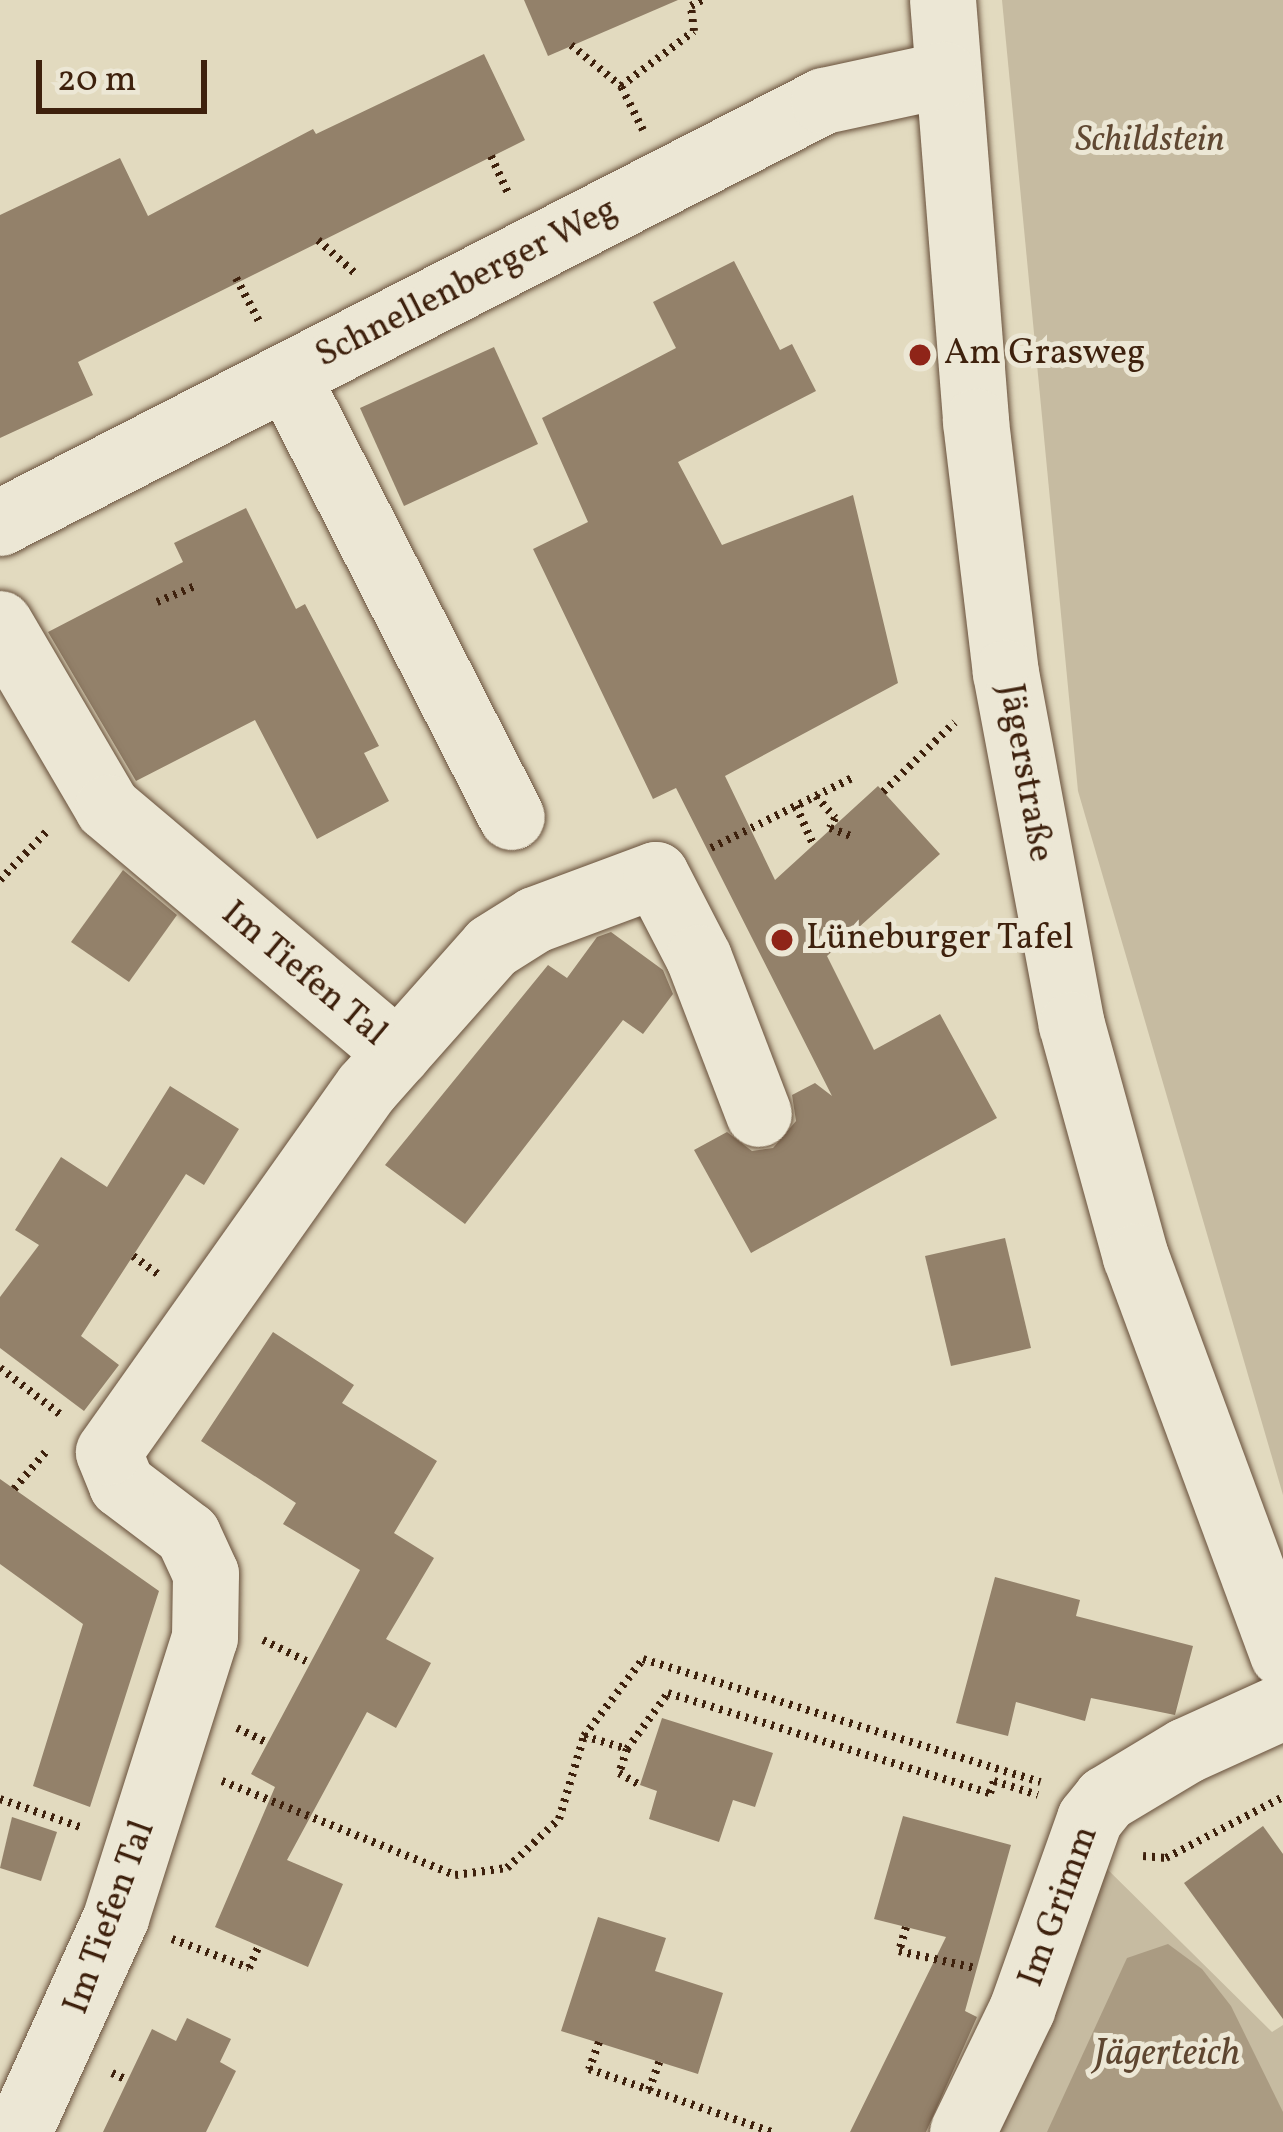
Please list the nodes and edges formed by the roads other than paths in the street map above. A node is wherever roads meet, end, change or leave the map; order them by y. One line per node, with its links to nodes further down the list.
1 (943, 0): 2 (street, Jägerstraße)
2 (944, 75): 3 (street, Schnellenberger Weg); 9 (street, Jägerstraße)
3 (287, 376): 4 (street, Schnellenberger Weg); 6 (street)
4 (0, 523)
5 (0, 624): 7 (street, Im Tiefen Tal)
6 (512, 817)
7 (398, 1053): 8 (street); 11 (street, Im Tiefen Tal)
8 (759, 1114)
9 (1283, 1655)
10 (1283, 1707): 12 (street, Im Grimm)
11 (19, 2132)
12 (963, 2132)

